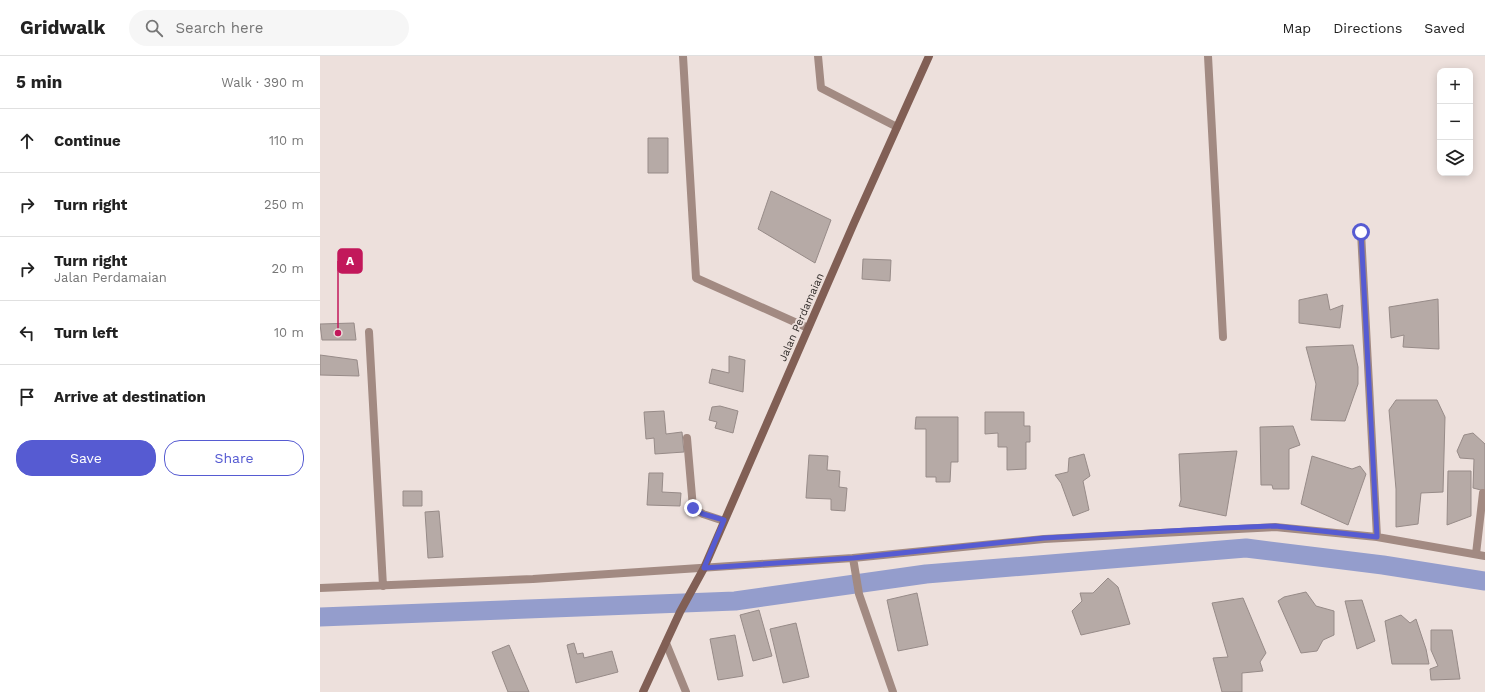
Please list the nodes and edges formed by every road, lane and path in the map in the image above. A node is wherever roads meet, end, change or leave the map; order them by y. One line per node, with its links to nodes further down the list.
1 (683, 56): 7 (street)
2 (818, 56): 5 (street)
3 (929, 56): 5 (street, Jalan Perdamaian)
4 (1208, 56): 9 (street)
5 (897, 127): 7 (street, Jalan Perdamaian)
6 (1361, 232): 13 (street)
7 (808, 328): 12 (street, Jalan Perdamaian)
8 (369, 332): 18 (street)
9 (1223, 337)
10 (687, 438): 12 (street)
11 (1483, 493): 14 (street)
12 (724, 520): 17 (street, Jalan Perdamaian)
13 (1377, 537): 14 (street); 16 (street)
14 (1476, 554): 15 (street)
15 (1485, 556)
16 (853, 558): 17 (street); 23 (street)
17 (704, 568): 18 (street); 20 (street, Jalan Perdamaian)
18 (383, 586): 19 (street)
19 (320, 588)
20 (666, 643): 21 (street, Jalan Perdamaian); 22 (street)
21 (643, 692)
22 (686, 692)
23 (893, 692)

